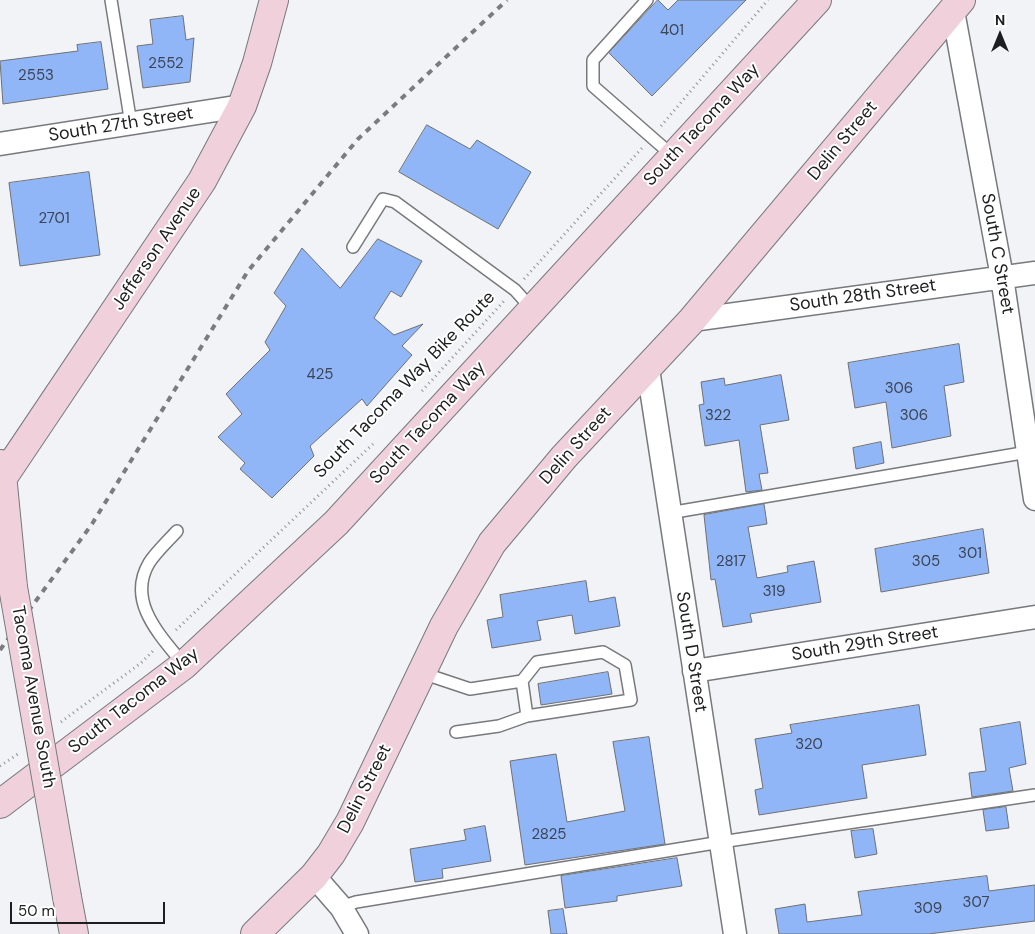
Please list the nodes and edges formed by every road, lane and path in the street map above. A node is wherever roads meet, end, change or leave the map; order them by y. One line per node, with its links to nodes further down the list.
1 (111, 0): 8 (lane)
2 (274, 0): 7 (main road, Jefferson Avenue)
3 (647, 0): 9 (lane)
4 (768, 0): 9 (path, South Tacoma Way Bike Route)
5 (817, 0): 11 (main road, South Tacoma Way)
6 (957, 5): 14 (street, South C Street); 17 (main road, Delin Street)
7 (242, 106): 8 (street, South 27th Street); 22 (main road, Jefferson Avenue)
8 (131, 124): 10 (street, South 27th Street)
9 (651, 137): 11 (lane); 15 (path, South Tacoma Way Bike Route)
10 (0, 144)
11 (673, 156): 16 (main road, South Tacoma Way)
12 (353, 246): 15 (lane)
13 (1035, 273): 14 (street, South 28th Street)
14 (1002, 277): 17 (street, South 28th Street); 21 (street, South C Street)
15 (514, 290): 16 (lane); 19 (path, South Tacoma Way Bike Route)
16 (533, 310): 29 (main road, South Tacoma Way)
17 (692, 320): 18 (main road, Delin Street)
18 (648, 369): 24 (street, South D Street); 31 (main road, Delin Street)
19 (420, 393)
20 (380, 437): 28 (path, South Tacoma Way Bike Route)
21 (1028, 452): 23 (street, South C Street); 24 (lane)
22 (1, 473): 26 (main road, Tacoma Avenue South)
23 (1035, 499)
24 (669, 512): 30 (street, South D Street)
25 (177, 531): 28 (lane)
26 (8, 577): 43 (main road, Tacoma Avenue South, bridge)
27 (1035, 617): 30 (street, South 29th Street)
28 (164, 641): 29 (lane); 34 (path, South Tacoma Way Bike Route)
29 (184, 665): 39 (main road, South Tacoma Way)
30 (694, 671): 40 (street, South D Street)
31 (422, 673): 32 (lane); 41 (main road, Delin Street)
32 (522, 681): 33 (lane); 33 (lane)
33 (527, 716): 35 (lane)
34 (55, 726)
35 (456, 732)
36 (24, 749): 37 (path)
37 (0, 766)
38 (1035, 795): 40 (lane)
39 (0, 804)
40 (721, 842): 42 (lane); 46 (street, South D Street)
41 (314, 876): 42 (street); 44 (main road, Delin Street)
42 (341, 906): 45 (street)
43 (72, 925)
44 (255, 934)
45 (357, 934)
46 (735, 934)

